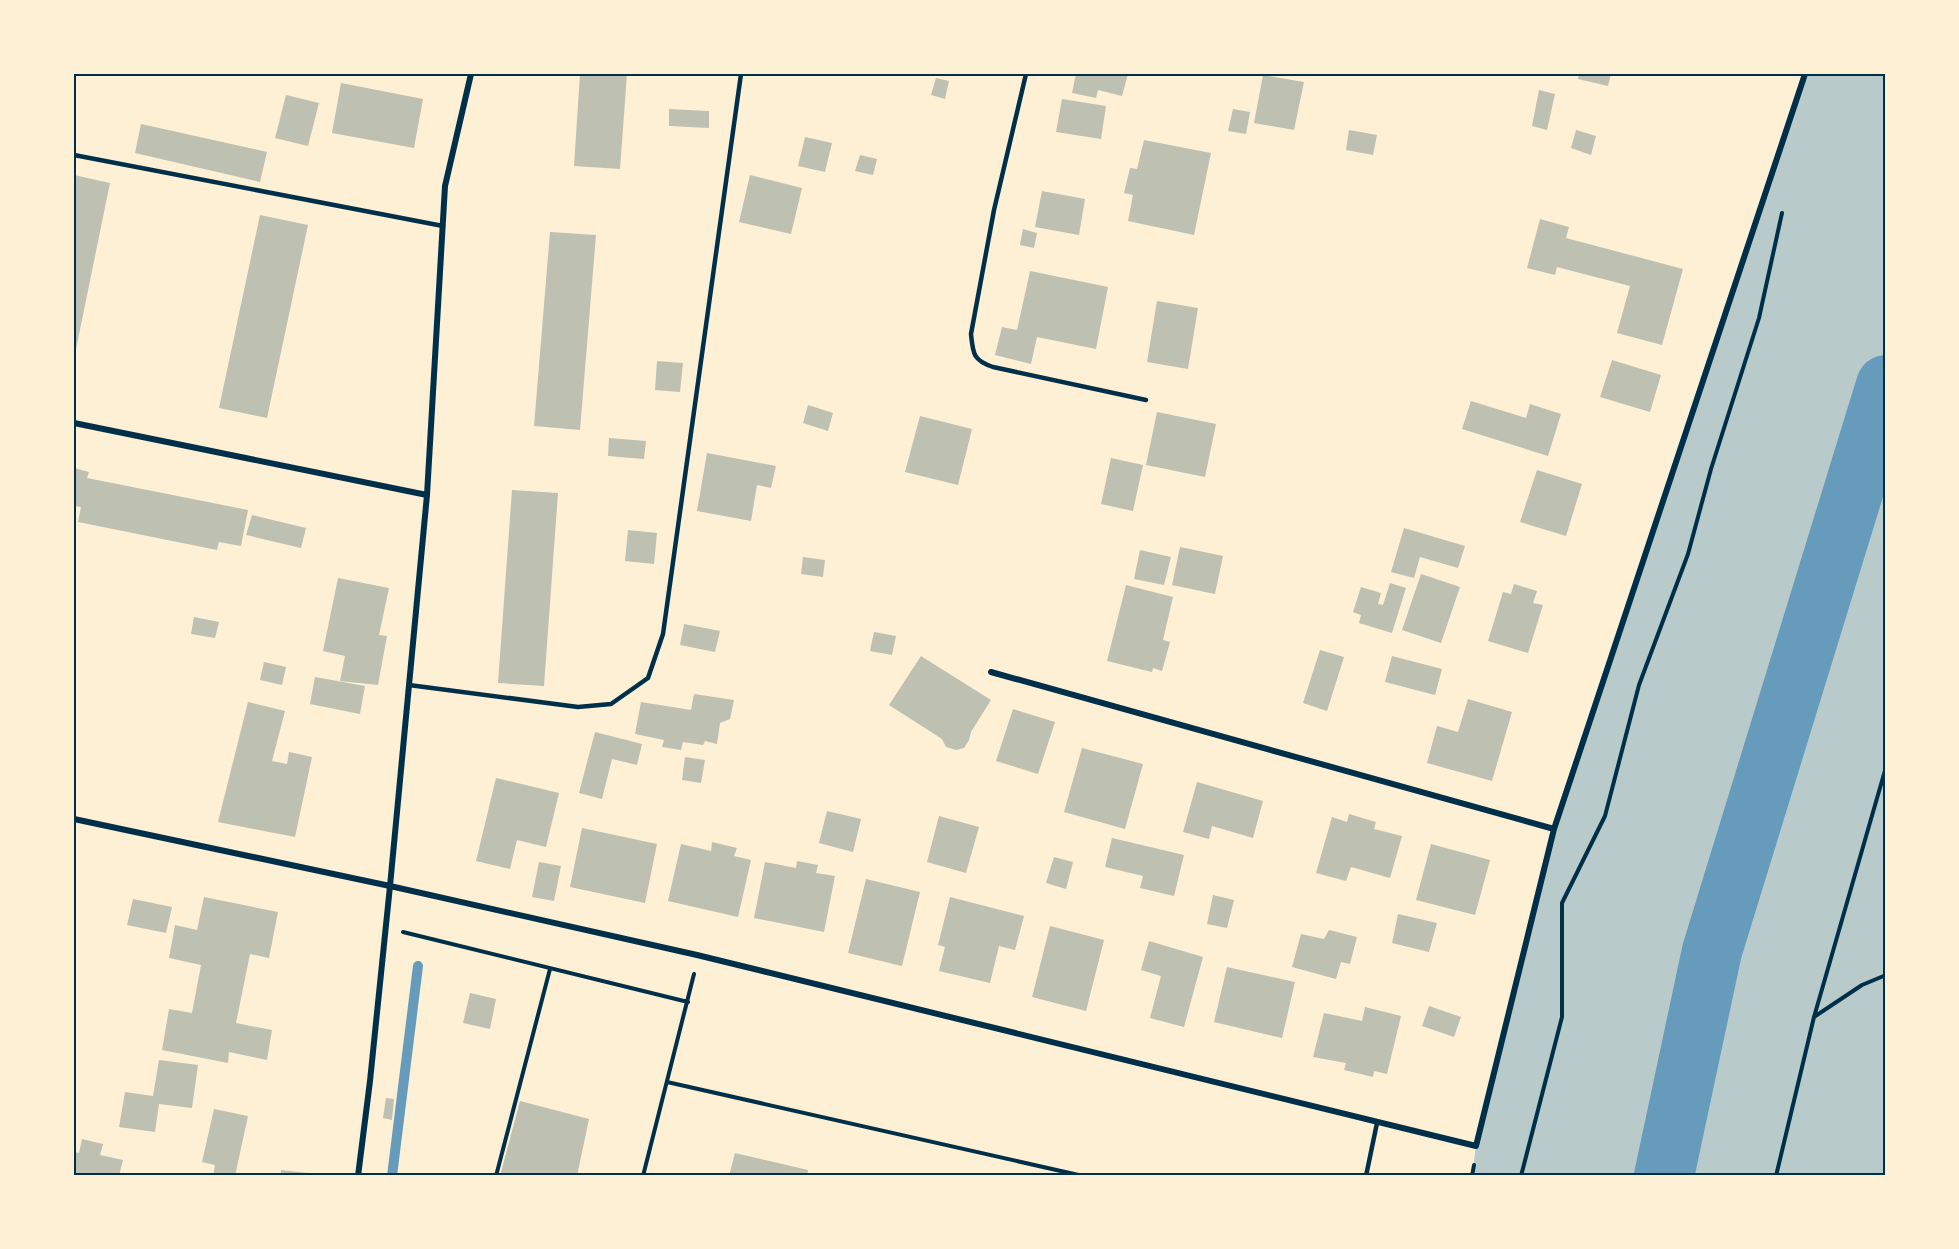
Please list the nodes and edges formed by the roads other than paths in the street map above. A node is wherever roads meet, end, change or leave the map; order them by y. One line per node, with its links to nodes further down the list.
1 (471, 74): 6 (street)
2 (741, 74): 11 (lane)
3 (1026, 74): 7 (lane)
4 (1805, 74): 13 (street)
5 (74, 155): 6 (lane)
6 (443, 226): 9 (street)
7 (1146, 400)
8 (74, 423): 9 (street)
9 (427, 495): 11 (street)
10 (992, 672): 13 (street)
11 (409, 685): 14 (street)
12 (74, 819): 14 (street)
13 (1554, 829): 15 (street)
14 (390, 886): 15 (street); 16 (street)
15 (1377, 1123): 17 (lane)
16 (358, 1176)
17 (1366, 1176)

